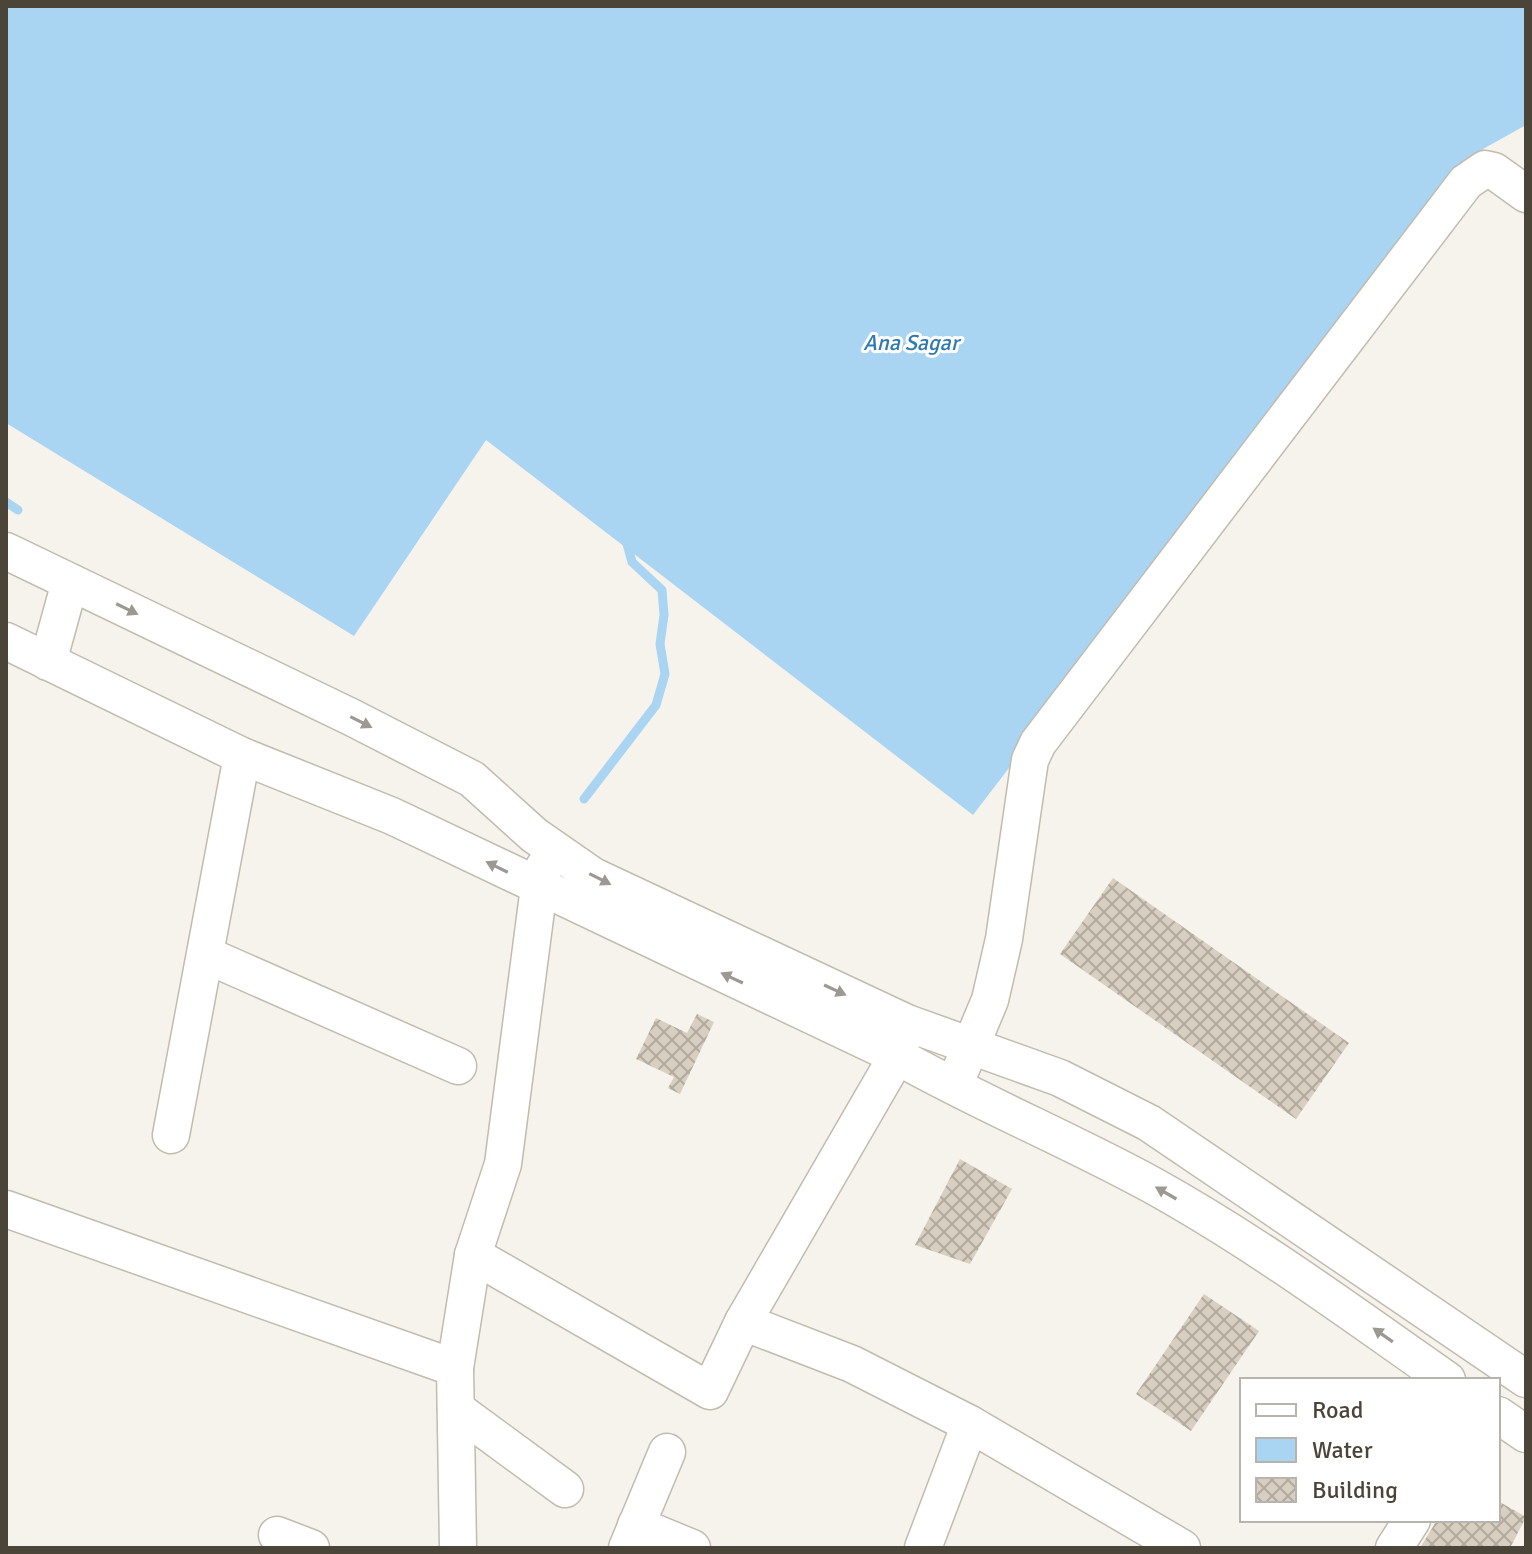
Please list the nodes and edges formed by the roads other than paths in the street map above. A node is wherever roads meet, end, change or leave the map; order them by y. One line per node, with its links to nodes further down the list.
1 (1526, 194): 11 (street)
2 (6, 551): 3 (street)
3 (70, 582): 5 (street); 7 (street, one-way to 7)
4 (6, 642): 5 (street)
5 (48, 662): 6 (street)
6 (242, 756): 8 (street, one-way to 6); 9 (street)
7 (550, 846): 8 (street); 10 (street, one-way to 10)
8 (539, 887): 10 (street, one-way to 8); 16 (street)
9 (206, 955): 12 (street); 14 (street)
10 (902, 1039): 11 (street); 13 (street); 17 (street)
11 (971, 1046): 13 (street); 19 (street)
12 (458, 1066)
13 (953, 1088): 20 (street, one-way to 13)
14 (171, 1135)
15 (6, 1209): 18 (street)
16 (473, 1255): 17 (street); 18 (street)
17 (743, 1322): 23 (street)
18 (455, 1368): 21 (street)
19 (1511, 1377)
20 (1444, 1378)
21 (456, 1409): 26 (street); 31 (street)
22 (1500, 1416): 24 (street)
23 (970, 1424): 33 (street); 34 (street)
24 (1526, 1434)
25 (667, 1452): 29 (street)
26 (565, 1489)
27 (1411, 1522): 35 (street)
28 (277, 1535): 30 (street)
29 (632, 1536): 32 (street)
30 (311, 1548)
31 (458, 1548)
32 (692, 1548)
33 (923, 1548)
34 (1182, 1548)
35 (1394, 1548)

